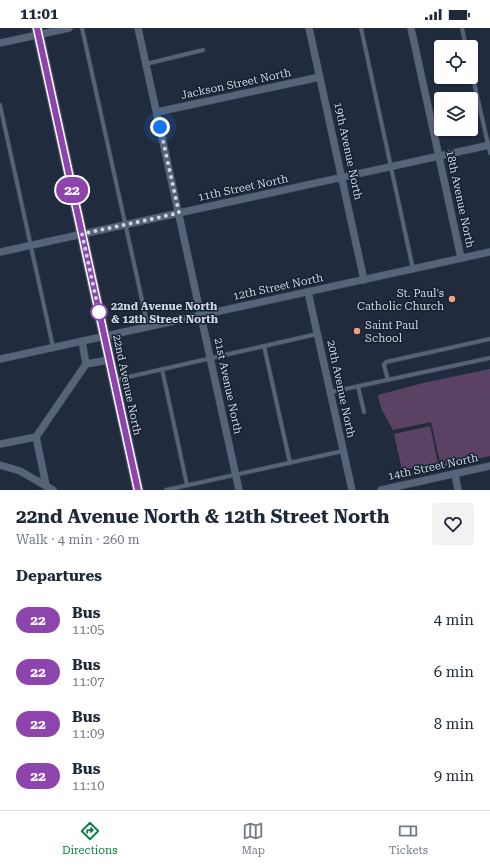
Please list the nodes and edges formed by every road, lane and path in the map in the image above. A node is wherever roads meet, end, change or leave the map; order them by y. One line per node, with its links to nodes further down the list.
1 (69, 28): 8 (street)
2 (82, 28): 22 (lane)
3 (138, 28): 12 (street, 21st Avenue North)
4 (309, 28): 13 (street, 19th Avenue North)
5 (361, 28): 19 (lane)
6 (411, 28): 18 (street, 18th Avenue North)
7 (462, 28): 9 (lane)
8 (38, 31): 10 (street); 23 (main road, 22nd Avenue North)
9 (465, 40)
10 (0, 43)
11 (203, 50): 12 (lane)
12 (146, 64): 16 (street, 21st Avenue North)
13 (320, 77): 16 (street, Jackson Street North); 20 (street, 19th Avenue North)
14 (474, 84): 17 (lane)
15 (0, 105): 24 (lane)
16 (157, 112): 21 (street, 21st Avenue North)
17 (489, 148): 18 (street, 11th Street North)
18 (439, 156): 19 (street, 11th Street North); 27 (street, 18th Avenue North)
19 (391, 167): 20 (street, 11th Street North); 28 (lane)
20 (342, 177): 21 (street, 11th Street North); 29 (street, 19th Avenue North)
21 (179, 213): 22 (street, 11th Street North); 31 (street, 21st Avenue North)
22 (125, 225): 23 (street, 11th Street North); 32 (lane)
23 (82, 234): 24 (street, 11th Street North); 34 (main road, 22nd Avenue North)
24 (30, 245): 25 (street, 11th Street North); 38 (lane)
25 (0, 252)
26 (490, 252): 27 (street, 12th Street North)
27 (461, 258): 28 (street, 12th Street North)
28 (413, 269): 29 (street, 12th Street North)
29 (364, 280): 30 (street, 12th Street North)
30 (308, 292): 31 (street, 12th Street North); 33 (street, 20th Avenue North)
31 (201, 315): 32 (street, 12th Street North); 40 (street, 21st Avenue North)
32 (148, 327): 34 (street, 12th Street North)
33 (318, 334): 37 (lane); 49 (street, 20th Avenue North)
34 (104, 336): 36 (street, 12th Street North); 43 (main road, 22nd Avenue North)
35 (490, 339): 47 (lane)
36 (82, 341): 38 (street, 12th Street North); 44 (street)
37 (264, 346): 40 (lane); 54 (lane)
38 (53, 348): 42 (street, 12th Street North)
39 (0, 350): 42 (street)
40 (210, 358): 45 (lane); 58 (street, 21st Avenue North)
41 (490, 358): 47 (lane)
42 (1, 359)
43 (109, 360): 44 (street); 46 (main road, 22nd Avenue North)
44 (86, 364): 51 (street)
45 (162, 369): 46 (lane); 60 (lane)
46 (114, 380): 62 (main road, 22nd Avenue North)
47 (388, 380): 48 (lane)
48 (358, 386): 49 (lane); 50 (lane)
49 (330, 392): 53 (street, 20th Avenue North)
50 (364, 412)
51 (36, 437): 52 (street); 59 (street)
52 (0, 444)
53 (343, 451): 54 (lane); 65 (street, 20th Avenue North)
54 (290, 463): 58 (lane)
55 (0, 465): 59 (street)
56 (490, 466): 57 (street, 14th Street North)
57 (455, 474): 66 (street, 14th Street North); 67 (street)
58 (236, 475): 60 (lane); 64 (street, 21st Avenue North)
59 (46, 485): 61 (street)
60 (187, 485): 63 (lane)
61 (53, 490)
62 (138, 490)
63 (166, 490)
64 (239, 490)
65 (352, 490)
66 (380, 490)
67 (458, 490)

